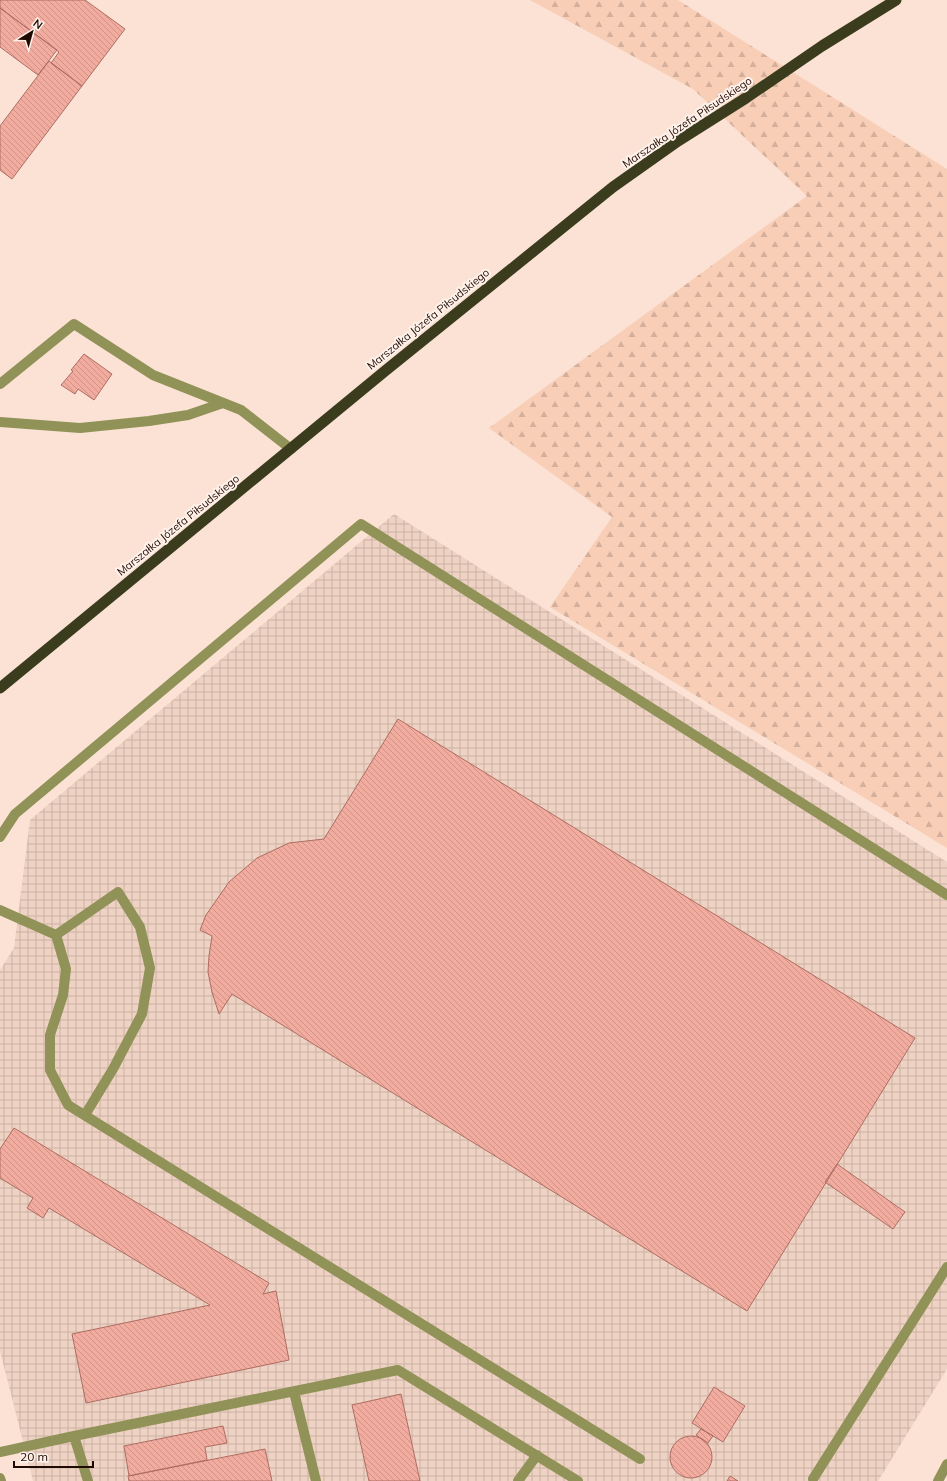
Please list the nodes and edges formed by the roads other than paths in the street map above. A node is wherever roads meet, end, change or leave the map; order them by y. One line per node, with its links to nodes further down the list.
1 (896, 0): 5 (highway, Marszałka Józefa Piłsudskiego)
2 (0, 384): 3 (lane)
3 (223, 403): 4 (lane); 5 (lane)
4 (0, 422)
5 (291, 448): 6 (highway, Marszałka Józefa Piłsudskiego)
6 (0, 688)
7 (0, 838): 8 (lane)
8 (947, 895)
9 (0, 910): 10 (lane)
10 (56, 935): 11 (lane); 11 (lane)
11 (85, 1115): 17 (lane)
12 (947, 1266): 19 (lane)
13 (294, 1392): 14 (lane); 16 (lane); 21 (lane)
14 (74, 1436): 15 (lane); 20 (lane)
15 (0, 1452)
16 (537, 1455): 22 (lane); 23 (lane)
17 (640, 1459)
18 (947, 1464): 24 (lane)
19 (814, 1479)
20 (88, 1481)
21 (316, 1481)
22 (518, 1481)
23 (578, 1481)
24 (938, 1481)

